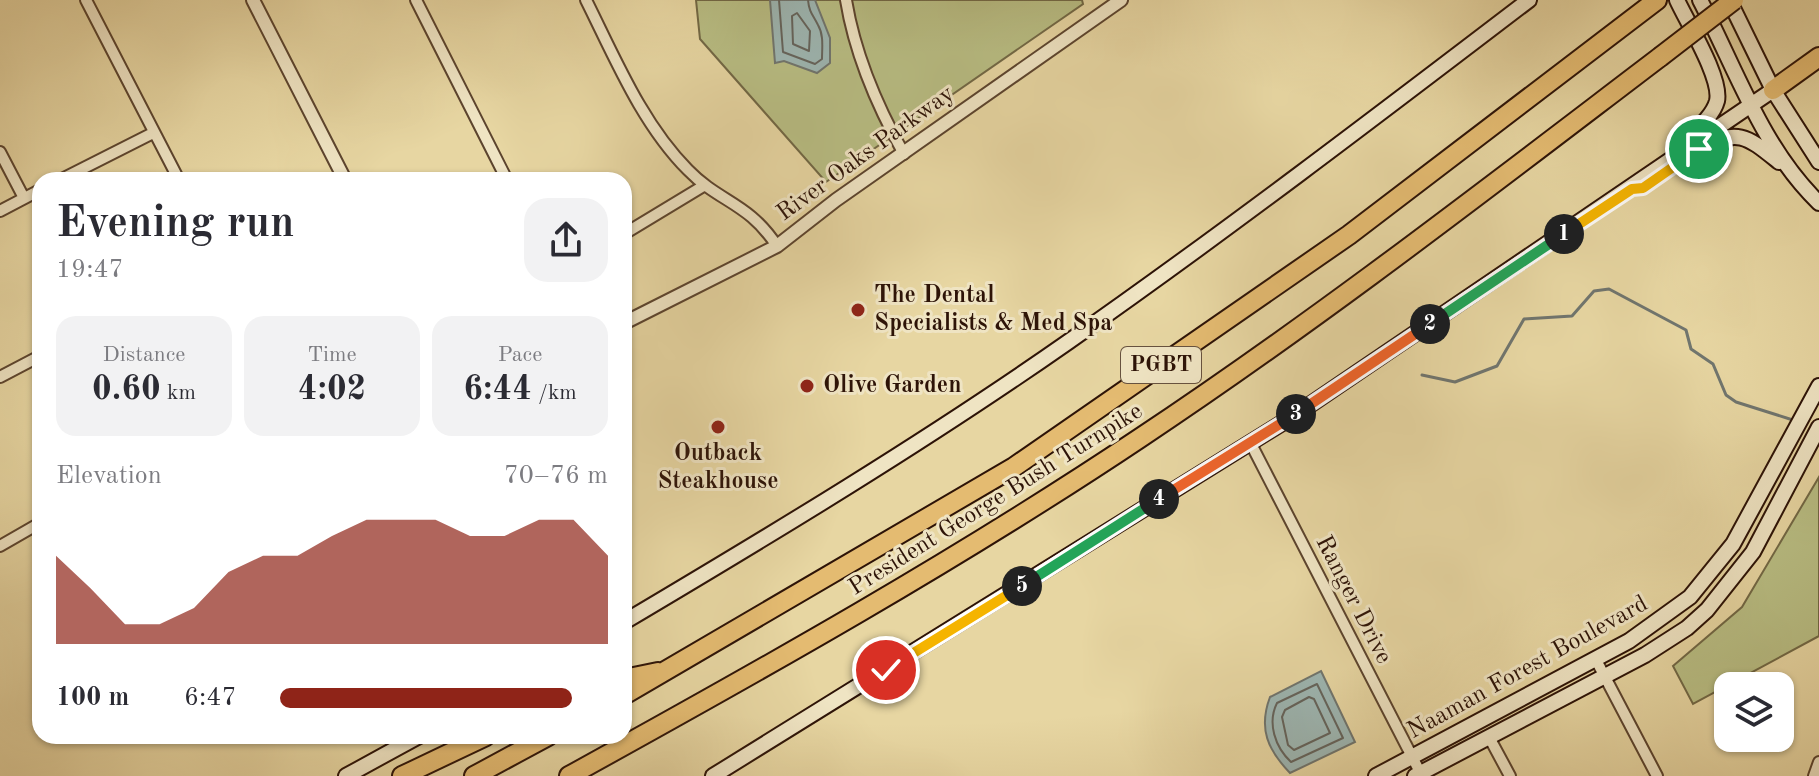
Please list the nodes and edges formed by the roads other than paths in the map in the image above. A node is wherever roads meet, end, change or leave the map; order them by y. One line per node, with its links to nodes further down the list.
1 (86, 0): 15 (street)
2 (253, 0): 22 (street)
3 (416, 0): 23 (street)
4 (586, 0): 24 (street)
5 (846, 0): 17 (street)
6 (1121, 0): 17 (street, River Oaks Parkway)
7 (1529, 0): 42 (main road)
8 (1657, 0): 44 (highway, President George Bush Turnpike / PGBT)
9 (1677, 0): 25 (main road)
10 (1700, 0): 14 (main road)
11 (1732, 0): 13 (main road); 49 (highway, President George Bush Turnpike / PGBT, bridge)
12 (1819, 57): 13 (highway)
13 (1773, 90): 14 (main road); 18 (main road)
14 (1750, 103): 19 (main road); 25 (main road)
15 (153, 133): 20 (street); 21 (street)
16 (0, 152): 27 (street)
17 (904, 154): 31 (street, River Oaks Parkway)
18 (1819, 162)
19 (1788, 169): 25 (main road); 28 (main road)
20 (76, 172)
21 (175, 172)
22 (341, 172)
23 (503, 172)
24 (705, 185): 30 (street); 31 (street)
25 (1632, 189): 37 (main road)
26 (32, 194): 27 (street)
27 (24, 198): 29 (street)
28 (1819, 203)
29 (0, 211)
30 (632, 229)
31 (777, 246): 32 (street, River Oaks Parkway)
32 (632, 319)
33 (32, 360): 34 (street)
34 (0, 377)
35 (1819, 386): 39 (main road, Naaman Forest Boulevard)
36 (1819, 427): 41 (main road, Naaman Forest Boulevard)
37 (1250, 442): 55 (street, Ranger Drive); 63 (main road)
38 (32, 528): 40 (street)
39 (1733, 544): 41 (main road); 43 (main road, Naaman Forest Boulevard)
40 (0, 546)
41 (1751, 554): 45 (main road, Naaman Forest Boulevard)
42 (632, 616)
43 (1595, 658): 45 (street); 55 (main road, Naaman Forest Boulevard)
44 (669, 671): 46 (highway); 47 (highway, President George Bush Turnpike / PGBT)
45 (1604, 676): 48 (main road, Naaman Forest Boulevard); 66 (street)
46 (632, 678)
47 (632, 691)
48 (1489, 737): 57 (main road, Naaman Forest Boulevard); 65 (street)
49 (632, 741)
50 (404, 744): 58 (main road)
51 (469, 744): 59 (highway)
52 (533, 744): 60 (highway)
53 (627, 744): 54 (highway, President George Bush Turnpike / PGBT, bridge)
54 (623, 746): 61 (highway, President George Bush Turnpike / PGBT); 62 (highway)
55 (1411, 757): 57 (street, Ranger Drive); 64 (main road, Naaman Forest Boulevard)
56 (1819, 762): 67 (street)
57 (1420, 775)
58 (346, 776)
59 (402, 776)
60 (474, 776)
61 (569, 776)
62 (589, 776)
63 (713, 776)
64 (1376, 776)
65 (1510, 776)
66 (1657, 776)
67 (1814, 776)

